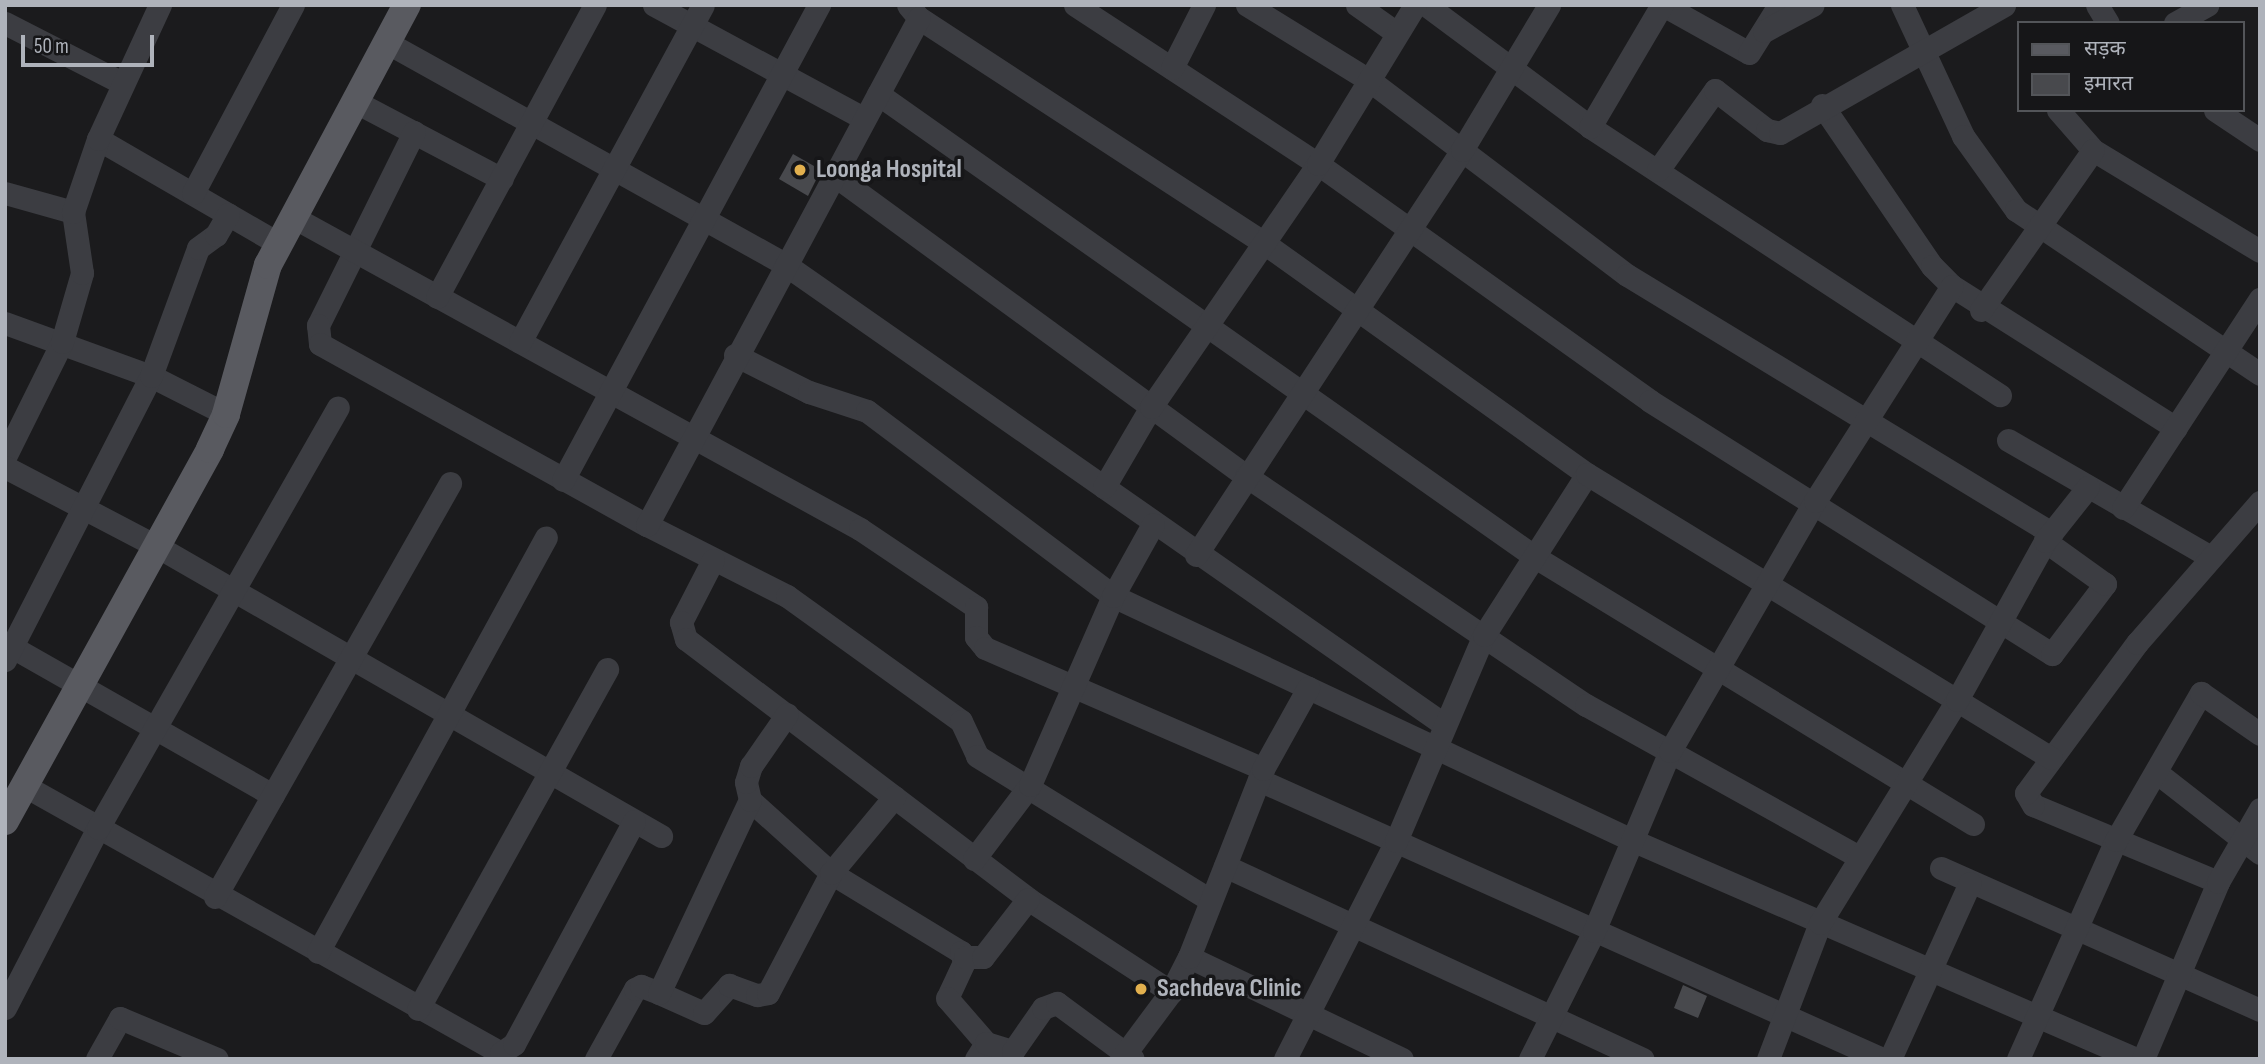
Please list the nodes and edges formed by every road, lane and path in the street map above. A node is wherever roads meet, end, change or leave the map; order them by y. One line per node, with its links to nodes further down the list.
1 (10, 5): 24 (street)
2 (293, 5): 57 (street)
3 (407, 5): 31 (main road)
4 (595, 5): 44 (street)
5 (654, 5): 28 (street)
6 (703, 5): 28 (street)
7 (819, 5): 35 (street)
8 (1075, 5): 34 (street)
9 (1204, 5): 34 (street)
10 (1247, 5): 36 (street)
11 (1357, 5): 30 (street)
12 (1415, 5): 30 (street)
13 (1426, 5): 33 (street)
14 (1549, 5): 33 (street)
15 (1662, 5): 29 (street); 45 (street)
16 (1779, 5): 29 (street)
17 (1812, 5): 29 (street)
18 (1902, 5): 32 (street)
19 (2004, 5): 32 (street)
20 (2097, 5): 25 (street)
21 (2207, 5): 26 (street)
22 (154, 7): 37 (street)
23 (913, 11): 38 (street); 64 (street)
24 (5, 15)
25 (2107, 21)
26 (2179, 21)
27 (5, 23): 37 (street)
28 (692, 26): 35 (street); 52 (street)
29 (1764, 31)
30 (1395, 32): 36 (street)
31 (386, 43): 39 (main road); 44 (street)
32 (1925, 49): 40 (street); 63 (street)
33 (1509, 66): 45 (street); 49 (street)
34 (1172, 68): 51 (street)
35 (778, 75): 43 (street); 60 (street)
36 (1369, 80): 49 (street); 51 (street)
37 (122, 83): 47 (street)
38 (878, 94): 43 (street); 75 (street)
39 (354, 102): 46 (street); 61 (main road)
40 (1822, 105): 53 (street); 69 (street)
41 (2061, 112): 50 (street)
42 (2218, 112): 48 (street)
43 (863, 118): 54 (street)
44 (532, 125): 52 (street); 55 (street)
45 (1590, 127): 53 (street)
46 (414, 132): 55 (street); 67 (street)
47 (98, 139): 57 (street); 58 (street)
48 (2260, 139)
49 (1462, 150): 62 (street); 89 (street)
50 (2093, 150): 63 (street); 66 (street)
51 (1318, 164): 62 (street); 64 (street)
52 (616, 170): 60 (street); 78 (street)
53 (1658, 170): 76 (street)
54 (834, 175): 68 (street); 86 (street)
55 (502, 179): 70 (street)
56 (5, 193): 58 (street)
57 (193, 193): 59 (street)
58 (73, 212): 77 (street)
59 (228, 214): 65 (street); 82 (street)
60 (701, 216): 68 (street); 83 (street)
61 (293, 217): 65 (main road); 67 (street)
62 (1408, 228): 73 (street); 101 (street)
63 (2041, 230): 72 (street); 79 (street)
64 (1264, 243): 73 (street); 75 (street)
65 (279, 244): 88 (main road)
66 (2260, 250)
67 (355, 251): 70 (street); 97 (street)
68 (786, 265): 80 (street); 99 (street)
69 (1952, 286): 72 (street); 76 (street)
70 (437, 297): 78 (street)
71 (2260, 299): 79 (street)
72 (1981, 310): 90 (street)
73 (1356, 311): 84 (street); 95 (street)
74 (5, 323): 77 (street)
75 (1206, 324): 84 (street); 86 (street)
76 (1917, 339): 85 (street); 89 (street)
77 (62, 342): 82 (street); 93 (street)
78 (520, 342): 83 (street)
79 (2230, 350): 81 (street); 90 (street)
80 (735, 355): 91 (street); 116 (street)
81 (2260, 374)
82 (151, 376): 88 (street); 104 (street)
83 (609, 389): 91 (street); 97 (street)
84 (1301, 395): 96 (street); 111 (street)
85 (2000, 395)
86 (1151, 407): 96 (street); 99 (street)
87 (338, 408): 115 (street)
88 (226, 414): 109 (main road)
89 (1865, 419): 101 (street); 107 (street)
90 (2176, 428): 103 (street)
91 (694, 435): 106 (street); 124 (street)
92 (2008, 440): 100 (street)
93 (5, 457)
94 (5, 467): 104 (street)
95 (1587, 474): 111 (street); 114 (street)
96 (1246, 476): 110 (street); 118 (street)
97 (563, 480): 106 (street)
98 (450, 483): 120 (street)
99 (1104, 487): 105 (street)
100 (2088, 487): 103 (street); 107 (street)
101 (1815, 500): 114 (street); 117 (street)
102 (2260, 502): 112 (street)
103 (2123, 508): 112 (street)
104 (86, 511): 109 (street); 119 (street)
105 (1153, 524): 110 (street); 116 (street)
106 (647, 526): 113 (street)
107 (2048, 537): 117 (street); 117 (street)
108 (546, 538): 128 (street)
109 (160, 548): 115 (street); 123 (main road)
110 (1196, 555): 130 (street)
111 (1535, 557): 118 (street); 122 (street)
112 (2211, 557): 133 (street)
113 (713, 560): 127 (street); 138 (street)
114 (1766, 584): 122 (street); 126 (street)
115 (236, 591): 120 (street); 129 (street)
116 (1113, 596): 124 (street); 125 (street)
117 (2000, 619): 126 (street)
118 (1484, 635): 130 (street); 132 (street)
119 (7, 650): 123 (street)
120 (351, 658): 128 (street); 139 (street)
121 (607, 669): 135 (street)
122 (1717, 670): 132 (street); 137 (street)
123 (80, 687): 129 (street); 142 (main road)
124 (1077, 687): 136 (street); 138 (street)
125 (1308, 688): 130 (street); 136 (street)
126 (1957, 700): 133 (street); 137 (street)
127 (788, 714): 140 (street); 141 (street)
128 (451, 716): 135 (street); 167 (street)
129 (156, 730): 139 (street); 146 (street)
130 (1438, 733): 150 (street); 151 (street)
131 (2260, 734): 134 (street)
132 (1670, 751): 151 (street); 153 (street)
133 (2051, 758): 149 (street)
134 (2156, 772): 148 (street); 149 (street)
135 (551, 773): 144 (street); 175 (street)
136 (1261, 774): 150 (street); 155 (street)
137 (1907, 781): 145 (street); 153 (street)
138 (1030, 785): 154 (street); 162 (street)
139 (273, 795): 160 (street)
140 (894, 797): 154 (street); 157 (street)
141 (750, 800): 157 (street); 173 (street)
142 (13, 801): 146 (street)
143 (2260, 809): 148 (street)
144 (634, 821): 147 (street); 175 (street)
145 (1973, 824)
146 (98, 828): 160 (street); 174 (street)
147 (661, 836)
148 (2241, 839): 152 (street); 158 (street)
149 (2116, 840): 158 (street); 164 (street)
150 (1396, 841): 165 (street); 166 (street)
151 (1634, 841): 163 (street); 166 (street)
152 (2260, 853)
153 (1859, 857): 163 (street)
154 (974, 859): 161 (street)
155 (1225, 866): 162 (street); 165 (street)
156 (1941, 867): 159 (street)
157 (831, 873): 168 (street); 173 (street)
158 (2218, 882): 171 (street)
159 (1970, 883): 164 (street); 170 (street)
160 (215, 897): 167 (street)
161 (1028, 899): 168 (street); 172 (street)
162 (1210, 900): 169 (street)
163 (1819, 923): 170 (street); 178 (street)
164 (2074, 927): 171 (street); 179 (street)
165 (1351, 928): 177 (street); 180 (street)
166 (1594, 931): 178 (street); 180 (street)
167 (318, 953): 175 (street)
168 (965, 957): 181 (street)
169 (1189, 957): 172 (street); 177 (street)
170 (1929, 970): 179 (street); 192 (street)
171 (2179, 976): 176 (street); 195 (street)
172 (1171, 992): 183 (street)
173 (659, 993): 185 (street)
174 (5, 1008)
175 (418, 1009)
176 (2260, 1010)
177 (1308, 1015): 186 (street); 187 (street)
178 (1787, 1015): 190 (street); 191 (street)
179 (2038, 1017): 193 (street); 194 (street)
180 (1551, 1018): 188 (street); 189 (street)
181 (981, 1051): 183 (street)
182 (205, 1056): 184 (street)
183 (1126, 1057)
184 (97, 1059)
185 (597, 1059)
186 (1285, 1059)
187 (1402, 1059)
188 (1530, 1059)
189 (1643, 1059)
190 (1768, 1059)
191 (1882, 1059)
192 (1890, 1059)
193 (2018, 1059)
194 (2136, 1059)
195 (2143, 1059)

